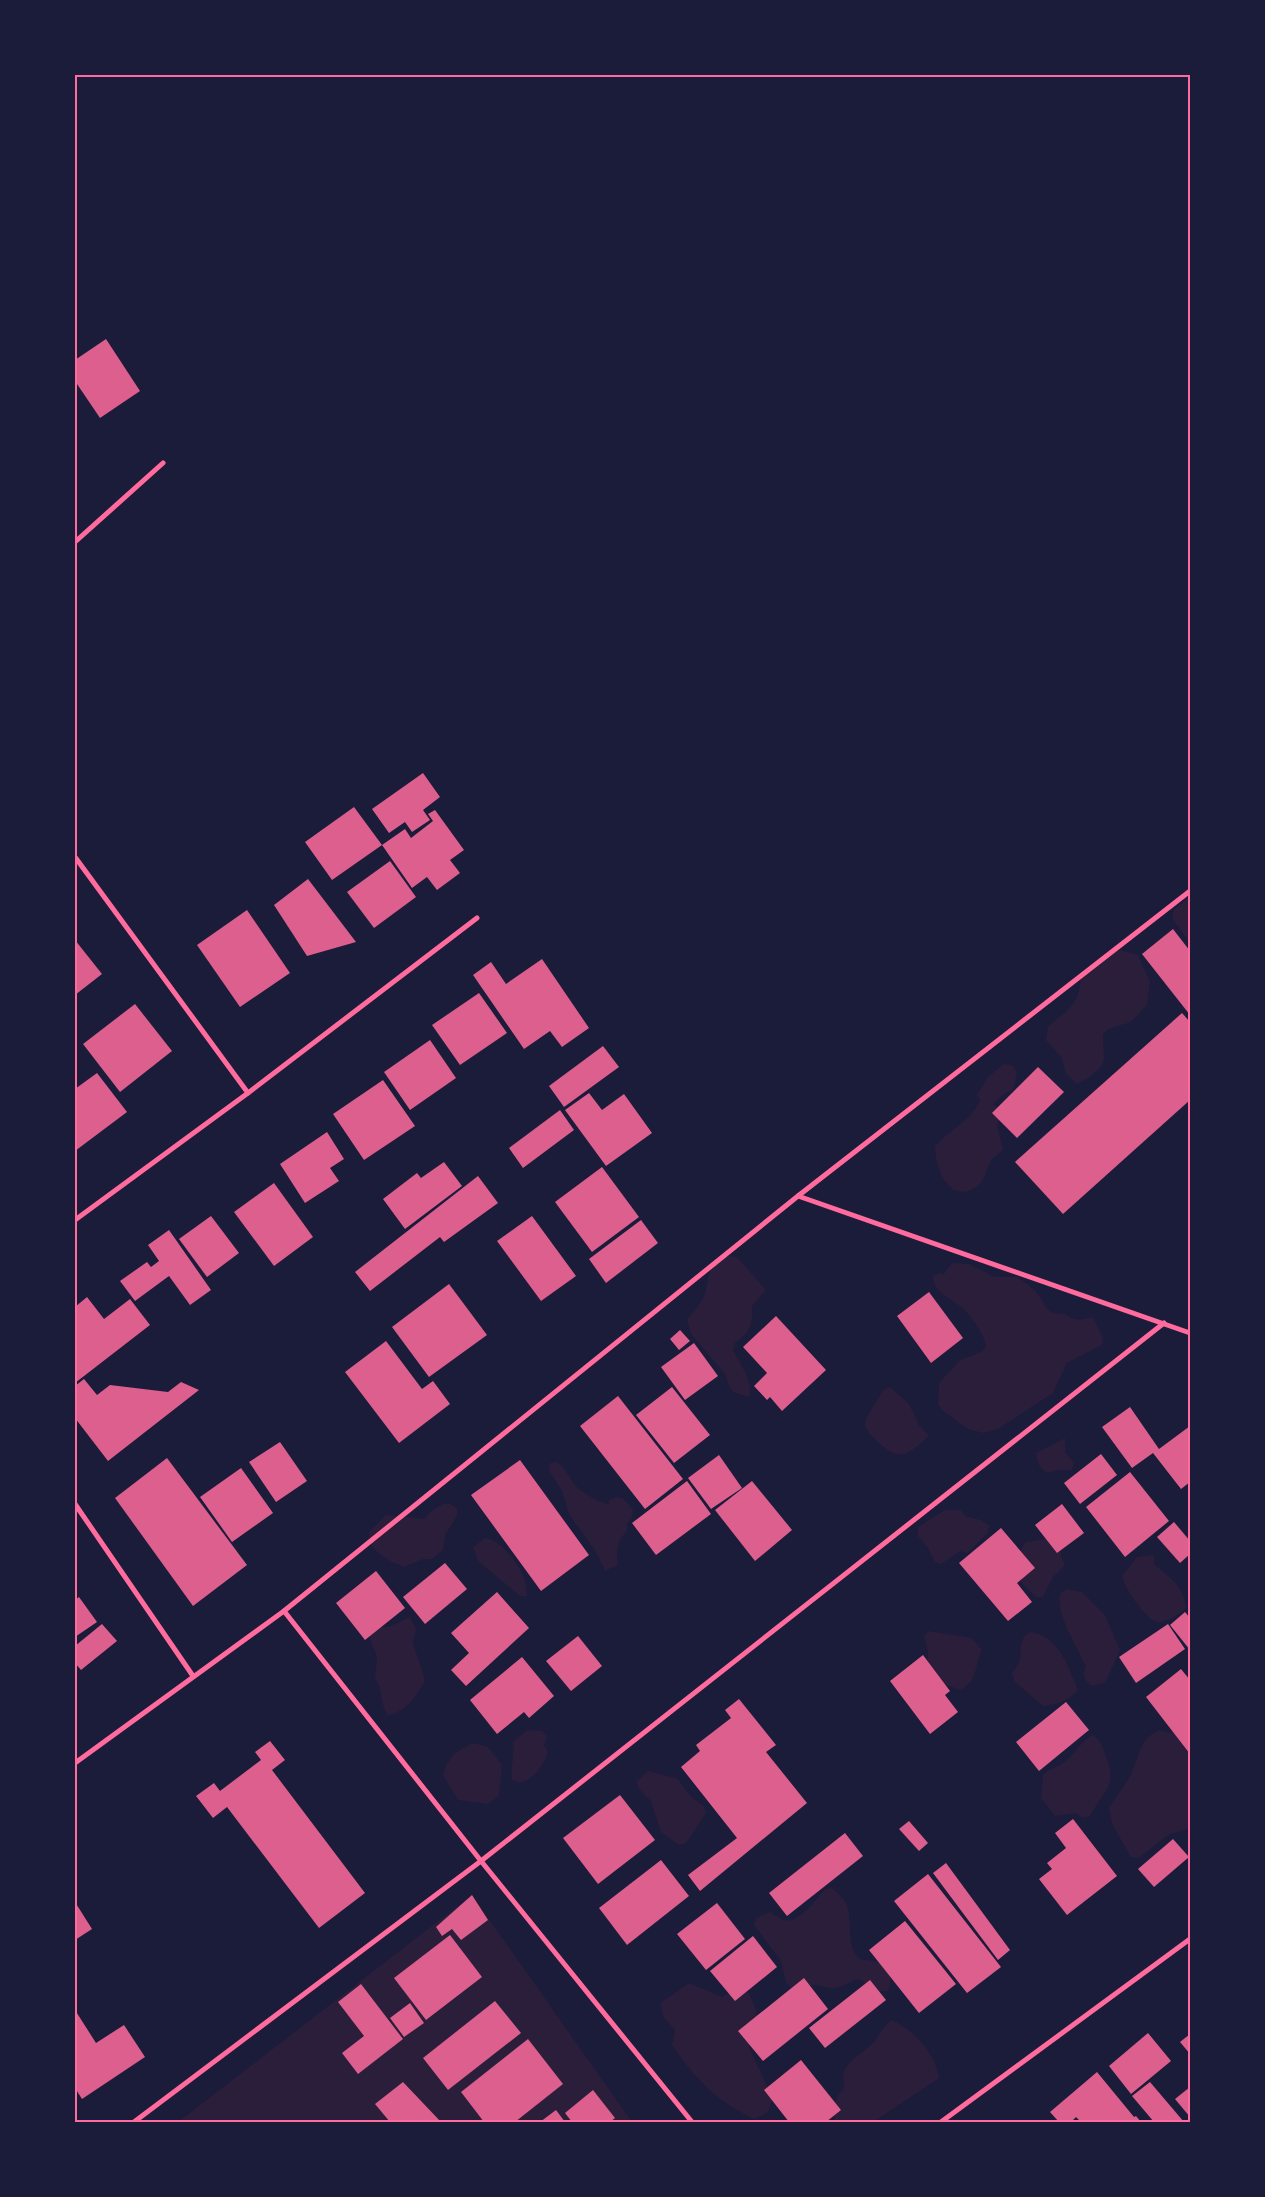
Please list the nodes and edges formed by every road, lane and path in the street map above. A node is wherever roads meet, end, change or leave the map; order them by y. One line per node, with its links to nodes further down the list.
1 (162, 463): 2 (street)
2 (75, 542)
3 (75, 857): 6 (street)
4 (1190, 891): 7 (street)
5 (477, 918): 6 (street)
6 (248, 1093): 8 (street)
7 (798, 1196): 9 (street); 12 (street)
8 (75, 1220)
9 (1164, 1324): 10 (street); 15 (street)
10 (1190, 1333)
11 (75, 1504): 13 (street)
12 (284, 1611): 13 (street); 15 (street)
13 (193, 1676): 14 (street)
14 (75, 1763)
15 (481, 1861): 17 (street); 18 (street)
16 (1190, 1938): 19 (street)
17 (134, 2122)
18 (692, 2122)
19 (941, 2122)

